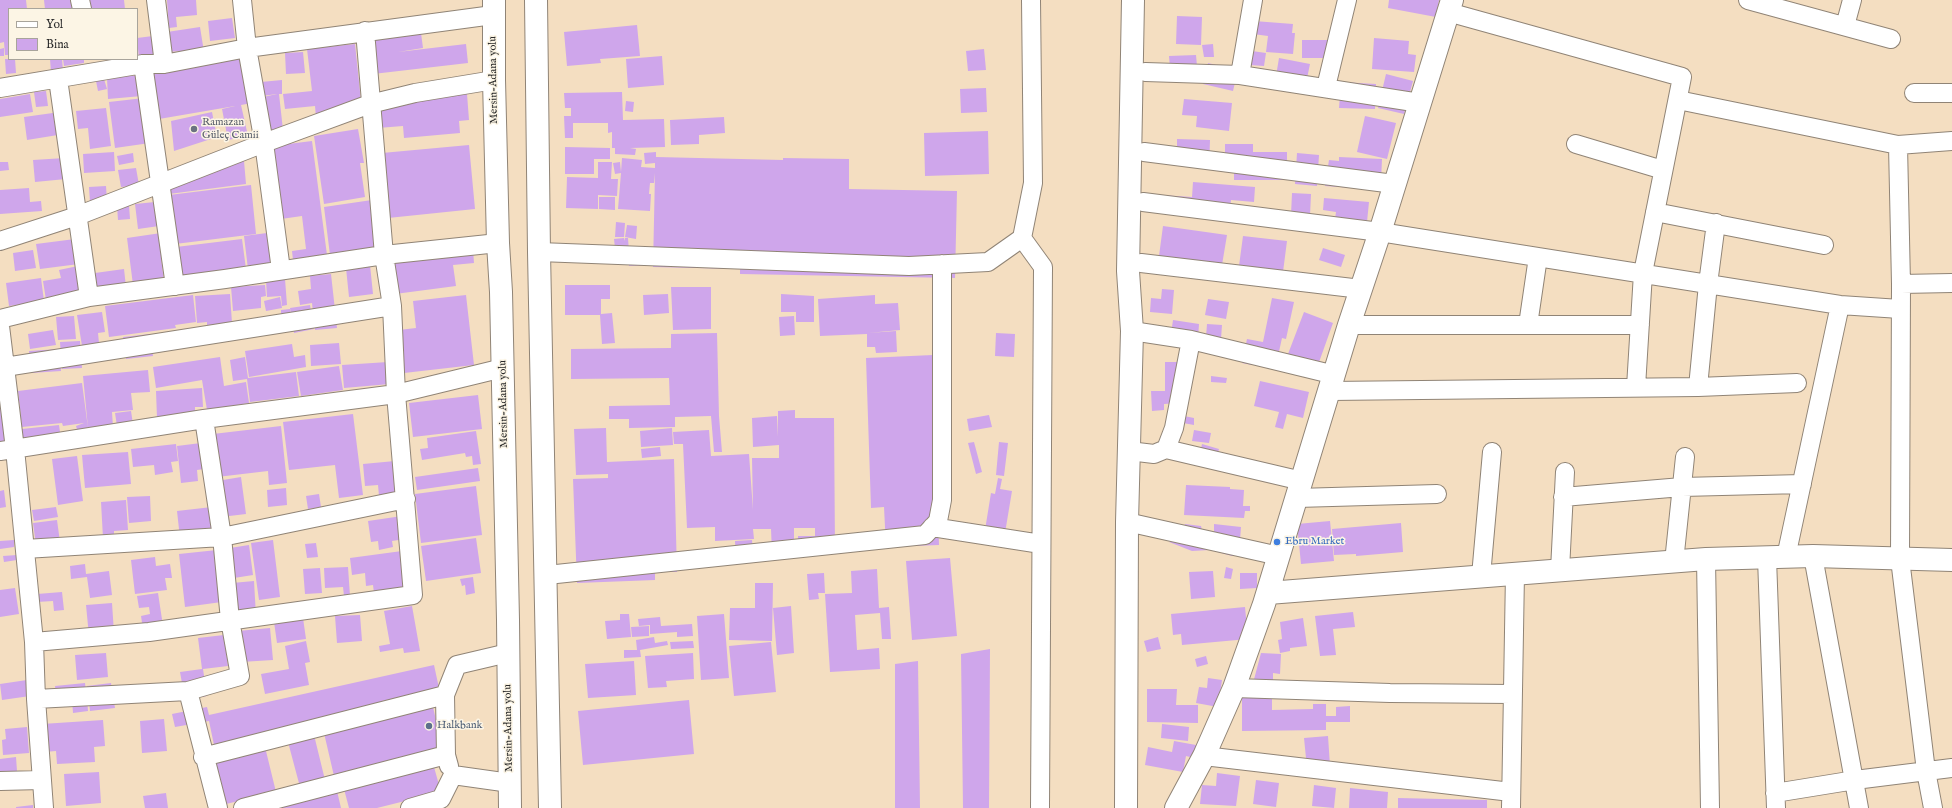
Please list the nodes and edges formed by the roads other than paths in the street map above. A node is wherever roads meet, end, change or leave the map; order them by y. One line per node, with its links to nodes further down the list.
1 (156, 0): 18 (street)
2 (242, 0): 16 (street)
3 (536, 0): 48 (main road)
4 (1031, 0): 44 (street)
5 (1133, 0): 69 (main road)
6 (1146, 0): 20 (main road)
7 (1253, 0): 21 (street)
8 (1347, 0): 24 (street)
9 (1748, 0): 13 (street)
10 (1852, 0): 13 (street)
11 (1450, 6): 28 (street); 29 (main road)
12 (493, 8): 14 (street); 23 (main road, Mersin-Adana yolu)
13 (1845, 26): 15 (street)
14 (365, 31): 16 (street); 30 (street)
15 (1891, 38)
16 (247, 48): 18 (street); 32 (street)
17 (142, 64): 18 (street); 19 (street); 37 (street)
18 (164, 64)
19 (92, 66): 22 (street)
20 (1145, 72): 21 (street); 35 (main road)
21 (1240, 75): 24 (street)
22 (58, 79): 25 (street); 41 (street)
23 (494, 80): 30 (street); 46 (main road, Mersin-Adana yolu)
24 (1326, 87): 29 (street)
25 (0, 88)
26 (1914, 93): 27 (street)
27 (1952, 93)
28 (1678, 100): 34 (street); 36 (street)
29 (1420, 103): 38 (main road)
30 (370, 104): 32 (street); 49 (street)
31 (1952, 141): 34 (street)
32 (264, 142): 37 (street); 53 (street)
33 (1576, 144): 36 (street)
34 (1898, 145): 57 (street)
35 (1144, 152): 38 (street); 39 (main road)
36 (1663, 170): 40 (street)
37 (161, 183): 41 (street); 58 (street)
38 (1394, 184): 43 (main road)
39 (1143, 202): 43 (street); 51 (main road)
40 (1655, 212): 42 (street); 54 (street)
41 (77, 216): 45 (street); 60 (street)
42 (1716, 223): 47 (street); 56 (street)
43 (1380, 232): 50 (street); 59 (main road)
44 (1022, 238): 52 (street); 94 (street)
45 (0, 241)
46 (498, 243): 49 (street); 72 (main road, Mersin-Adana yolu)
47 (1824, 245)
48 (539, 252): 52 (street); 105 (main road)
49 (384, 255): 53 (street); 62 (street)
50 (1538, 257): 54 (street); 65 (street)
51 (1141, 263): 59 (street); 69 (main road)
52 (942, 264): 92 (street)
53 (281, 270): 58 (street)
54 (1643, 273): 56 (street); 66 (street)
55 (1952, 283): 57 (street)
56 (1708, 284): 61 (street); 76 (street)
57 (1901, 284): 63 (street)
58 (175, 286): 60 (street)
59 (1362, 289): 68 (main road)
60 (89, 297): 64 (street)
61 (1840, 305): 63 (street); 85 (street)
62 (392, 306): 71 (street); 77 (street)
63 (1900, 309): 100 (street)
64 (0, 319)
65 (1528, 325): 66 (street); 68 (street)
66 (1640, 325): 75 (street)
67 (0, 326): 71 (street)
68 (1349, 326): 73 (main road)
69 (1132, 331): 70 (street); 81 (main road)
70 (1191, 340): 73 (street); 79 (street)
71 (5, 367): 80 (street)
72 (503, 368): 77 (street); 110 (main road, Mersin-Adana yolu)
73 (1332, 383): 75 (street); 87 (main road)
74 (1797, 383): 76 (street)
75 (1636, 387): 76 (street)
76 (1698, 387)
77 (396, 394): 78 (street); 90 (street)
78 (204, 419): 80 (street); 93 (street)
79 (1166, 449): 81 (street); 87 (street)
80 (7, 450): 95 (street)
81 (1129, 451): 91 (main road)
82 (1492, 452): 106 (street)
83 (1685, 457): 86 (street)
84 (1565, 472): 89 (street)
85 (1802, 484): 86 (street); 98 (street)
86 (1682, 487): 89 (street); 102 (street)
87 (1299, 489): 88 (street); 96 (main road)
88 (1437, 494)
89 (1563, 497): 103 (street)
90 (406, 499): 93 (street); 108 (street)
91 (1127, 522): 96 (street); 135 (main road)
92 (932, 527): 94 (street); 105 (street)
93 (222, 537): 95 (street); 108 (street)
94 (1041, 544): 134 (street)
95 (25, 549): 109 (street)
96 (1279, 556): 107 (main road)
97 (1813, 556): 98 (main road); 100 (main road); 123 (street)
98 (1776, 557): 99 (main road); 127 (street)
99 (1706, 559): 102 (main road); 137 (street)
100 (1900, 559): 101 (main road); 120 (street)
101 (1952, 560)
102 (1674, 562): 103 (main road)
103 (1560, 570): 104 (main road)
104 (1514, 573): 106 (main road); 113 (street)
105 (546, 575): 133 (main road)
106 (1481, 576): 107 (main road)
107 (1268, 593): 111 (main road)
108 (230, 620): 109 (street); 112 (street)
109 (34, 642): 115 (street)
110 (508, 653): 114 (street); 125 (main road, Mersin-Adana yolu)
111 (1234, 688): 113 (street); 117 (main road)
112 (188, 691): 115 (street); 118 (street)
113 (1512, 694): 126 (street)
114 (446, 695): 116 (street); 118 (street)
115 (36, 699): 122 (street)
116 (446, 755): 121 (street); 130 (street)
117 (1204, 756): 126 (street); 136 (main road)
118 (203, 757): 129 (street)
119 (1952, 768): 120 (street)
120 (1926, 771): 123 (street); 139 (street)
121 (453, 775): 125 (street); 131 (street)
122 (42, 780): 124 (street); 128 (street)
123 (1854, 780): 127 (street); 138 (street)
124 (0, 781)
125 (510, 782): 132 (main road, Mersin-Adana yolu)
126 (1510, 800)
127 (1776, 801)
128 (44, 808)
129 (218, 808)
130 (243, 808)
131 (410, 808)
132 (510, 808)
133 (550, 808)
134 (1040, 808)
135 (1126, 808)
136 (1176, 808)
137 (1710, 808)
138 (1859, 808)
139 (1933, 808)

